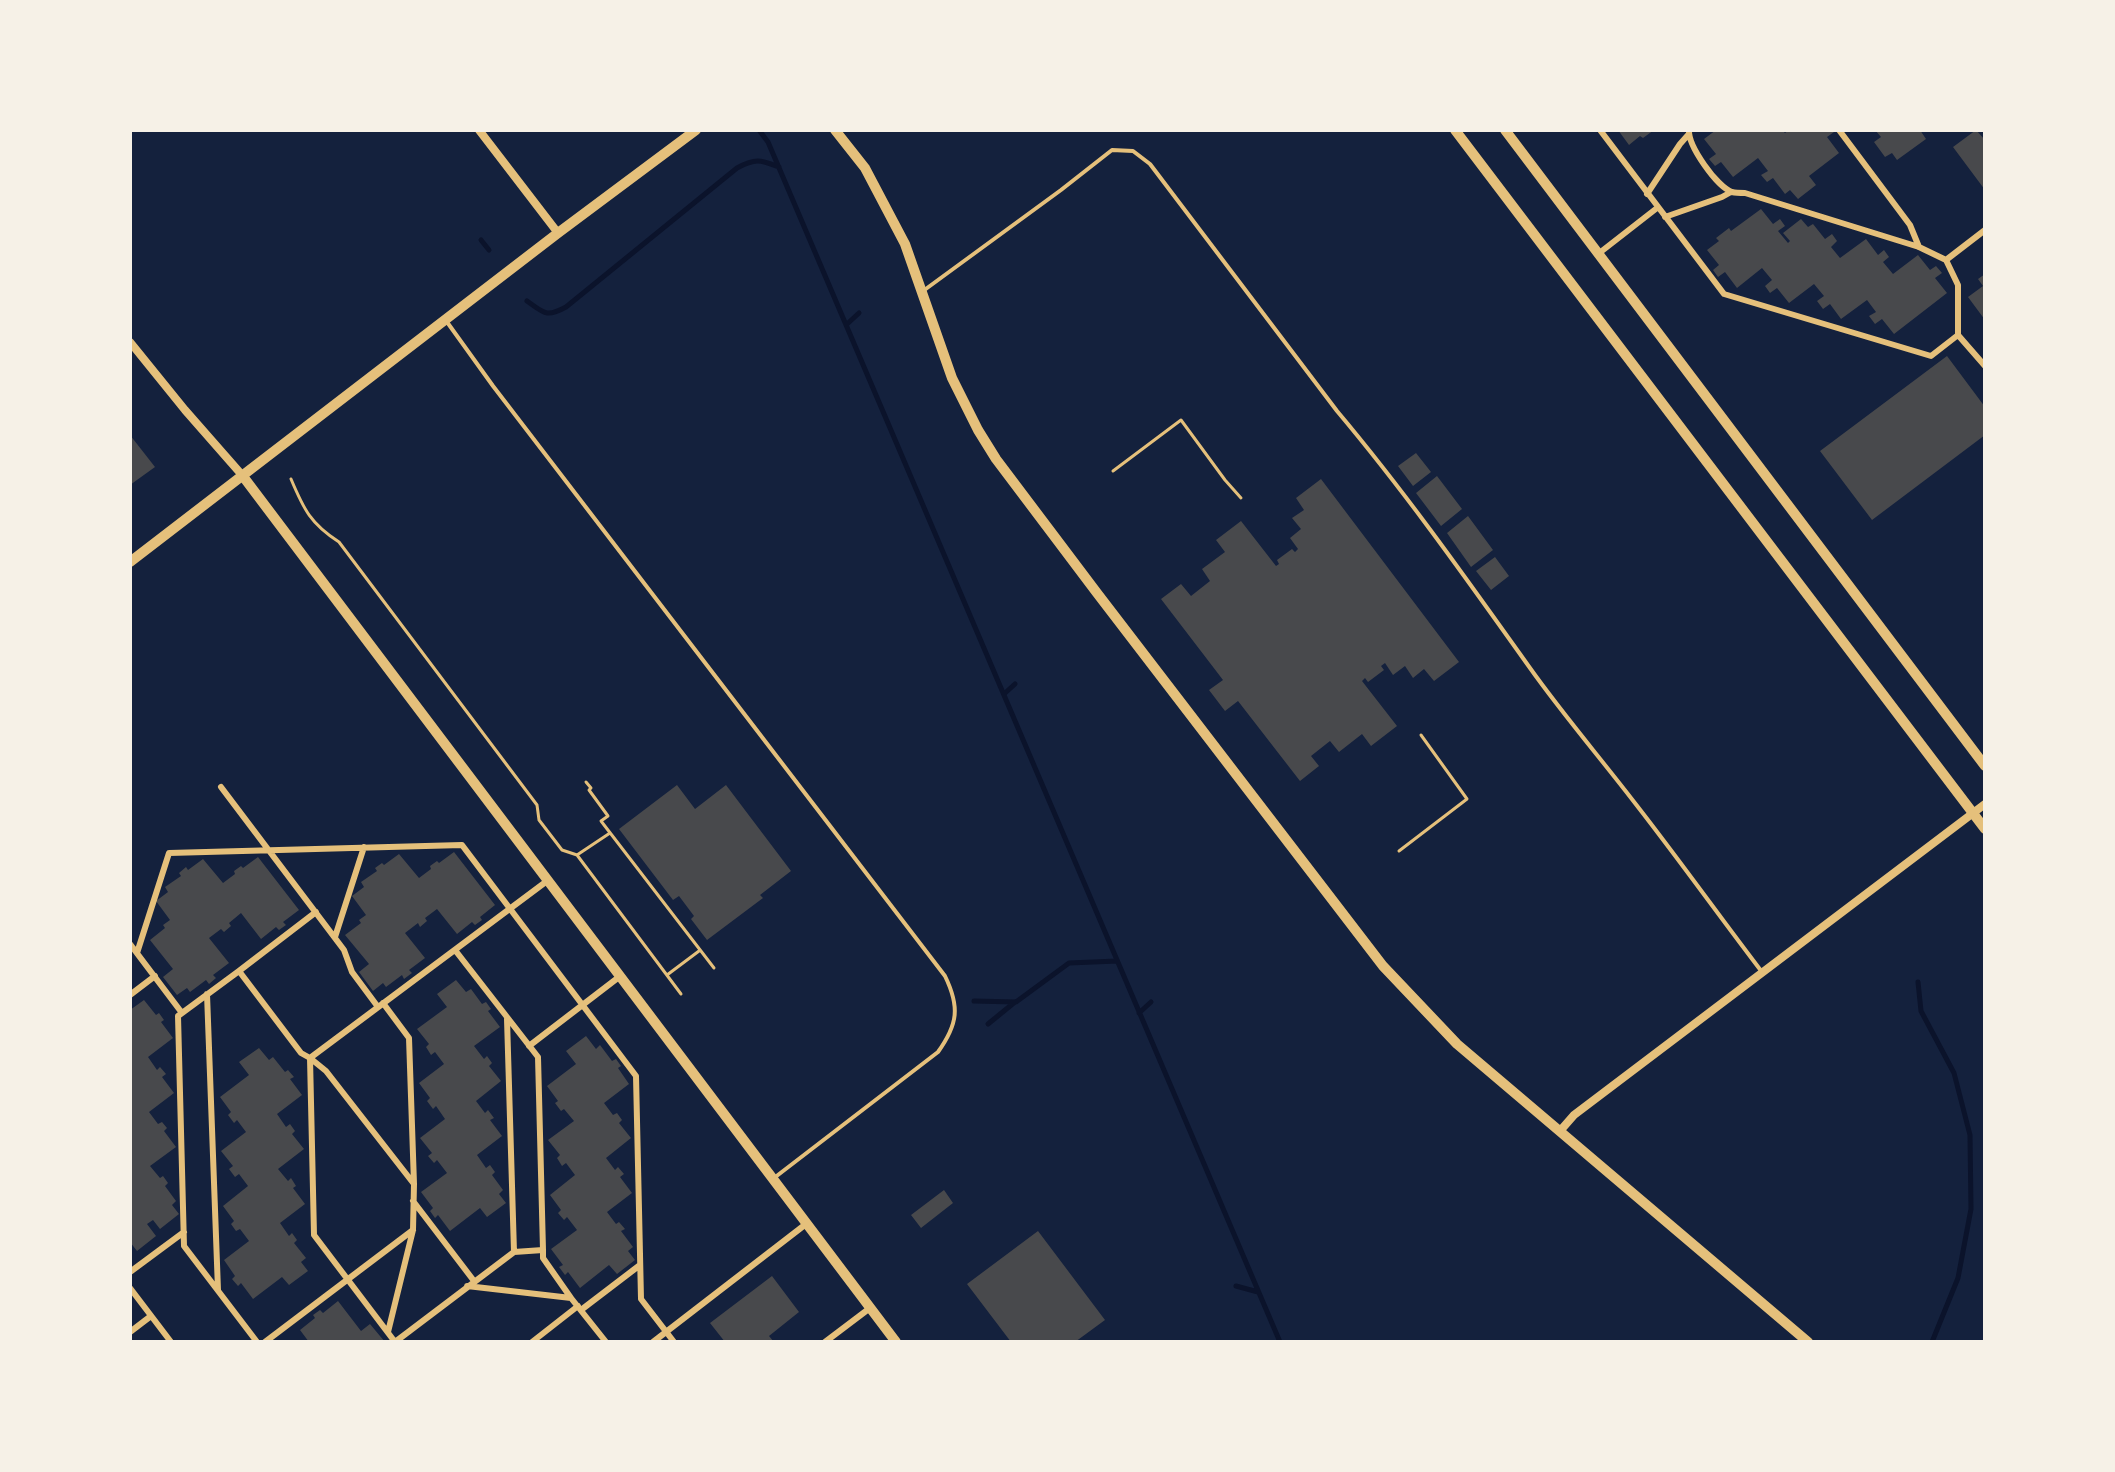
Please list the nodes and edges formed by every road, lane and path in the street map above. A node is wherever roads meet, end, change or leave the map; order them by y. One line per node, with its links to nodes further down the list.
1 (479, 130): 14 (street)
2 (696, 130): 14 (street)
3 (835, 130): 18 (street)
4 (1455, 130): 33 (street)
5 (1505, 130): 16 (street)
6 (1600, 130): 10 (street)
7 (1839, 130): 15 (street)
8 (1689, 132): 9 (street); 10 (street)
9 (1731, 192): 12 (street); 15 (street)
10 (1647, 194): 11 (street)
11 (1657, 208): 12 (street); 16 (street)
12 (1665, 217): 20 (street)
13 (1985, 230): 17 (street)
14 (558, 233): 19 (street)
15 (1919, 247): 17 (street)
16 (1598, 254): 29 (street)
17 (1946, 260): 20 (street)
18 (923, 291): 50 (lane); 63 (street)
19 (445, 320): 24 (street); 64 (lane)
20 (1958, 335): 22 (street)
21 (130, 342): 24 (street)
22 (1985, 366)
23 (1113, 471): 26 (path)
24 (242, 475): 27 (street); 40 (street)
25 (291, 479): 39 (path)
26 (1241, 498)
27 (130, 562)
28 (1421, 735): 38 (path)
29 (1985, 766)
30 (586, 782): 35 (path)
31 (221, 787): 37 (street)
32 (1985, 804): 33 (street)
33 (1973, 813): 34 (street); 50 (street)
34 (1985, 829)
35 (610, 833): 39 (path); 46 (path)
36 (364, 847): 37 (street); 41 (street); 43 (street)
37 (269, 850): 42 (street); 47 (street)
38 (1399, 851)
39 (577, 855): 51 (path)
40 (547, 881): 41 (street); 53 (street)
41 (510, 908): 45 (street); 58 (street)
42 (316, 912): 43 (street); 49 (street)
43 (335, 937): 57 (street)
44 (130, 944): 47 (street)
45 (455, 950): 57 (street); 60 (street)
46 (700, 950): 48 (path); 51 (path)
47 (137, 953): 52 (street)
48 (714, 968)
49 (239, 971): 54 (street); 62 (street)
50 (1762, 972): 63 (street)
51 (667, 975): 55 (path)
52 (155, 976): 56 (street); 59 (street)
53 (619, 977): 58 (street); 64 (street)
54 (207, 994): 59 (street); 78 (street)
55 (681, 994)
56 (130, 995)
57 (381, 1005): 62 (street); 65 (street)
58 (583, 1005): 61 (street); 72 (street)
59 (182, 1013): 69 (street)
60 (507, 1017): 61 (street); 71 (street)
61 (529, 1046): 70 (street)
62 (310, 1058): 65 (street); 74 (street)
63 (1560, 1131): 96 (street)
64 (773, 1179): 67 (street)
65 (414, 1184): 66 (street)
66 (413, 1201): 68 (street); 75 (street)
67 (806, 1224): 81 (street); 85 (street)
68 (413, 1230): 74 (street); 84 (street)
69 (184, 1232): 73 (street); 78 (street)
70 (543, 1250): 71 (street); 79 (street)
71 (514, 1252): 75 (street)
72 (640, 1265): 80 (street); 85 (street)
73 (130, 1272)
74 (348, 1279): 84 (street); 88 (street)
75 (474, 1281): 76 (street)
76 (467, 1286): 79 (street); 89 (street)
77 (130, 1288): 82 (street)
78 (218, 1290): 87 (street)
79 (571, 1298): 80 (street)
80 (579, 1308): 90 (street); 91 (street)
81 (870, 1308): 94 (street); 95 (street)
82 (151, 1316): 83 (street); 86 (street)
83 (130, 1332)
84 (388, 1332): 89 (street)
85 (666, 1332): 92 (street); 93 (street)
86 (171, 1342)
87 (257, 1342)
88 (265, 1342)
89 (395, 1342)
90 (532, 1342)
91 (606, 1342)
92 (653, 1342)
93 (674, 1342)
94 (825, 1342)
95 (896, 1342)
96 (1808, 1342)

